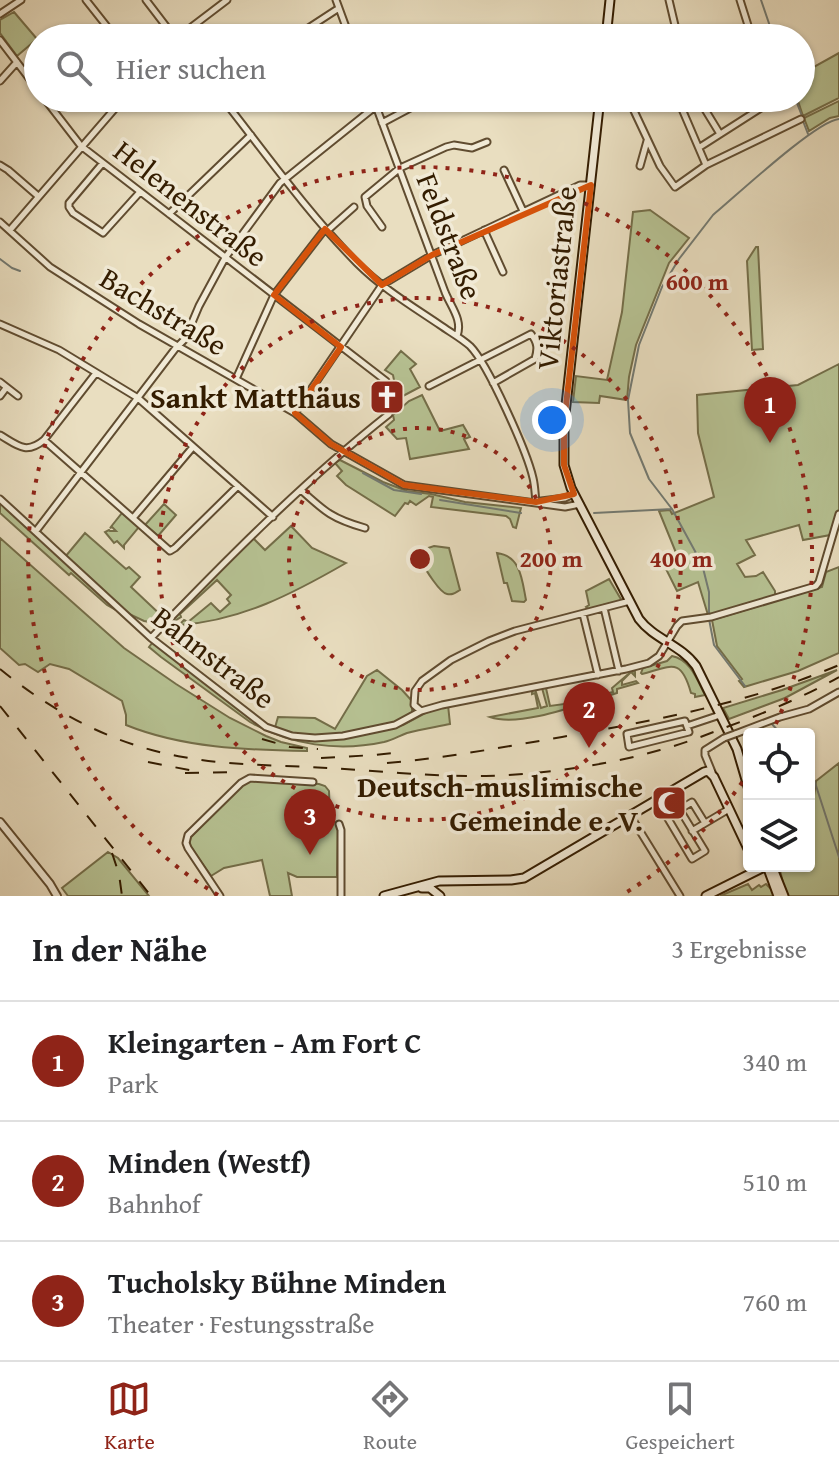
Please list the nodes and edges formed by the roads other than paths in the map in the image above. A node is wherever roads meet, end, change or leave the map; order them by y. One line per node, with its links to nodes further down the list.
1 (21, 0): 9 (street)
2 (86, 0): 10 (street)
3 (146, 0): 11 (street)
4 (227, 0): 12 (street)
5 (610, 0): 15 (main road)
6 (669, 0): 16 (street)
7 (740, 0): 17 (street)
8 (338, 2): 13 (street); 14 (street)
9 (0, 14)
10 (105, 24)
11 (165, 24)
12 (195, 24)
13 (310, 24)
14 (345, 24)
15 (607, 24)
16 (675, 24)
17 (748, 24)
18 (0, 40): 19 (street)
19 (17, 62): 20 (street); 21 (street)
20 (24, 71)
21 (0, 81)
22 (55, 112): 39 (street, Helenenstraße)
23 (111, 112): 39 (street)
24 (233, 112): 36 (street)
25 (368, 112): 47 (street)
26 (378, 112): 34 (street, Feldstraße)
27 (403, 112): 34 (street)
28 (599, 112): 48 (main road, Viktoriastraße)
29 (634, 112): 37 (street)
30 (683, 112): 40 (street)
31 (707, 112): 35 (street)
32 (755, 112): 35 (street)
33 (801, 119): 43 (street)
34 (382, 123): 45 (street, Feldstraße)
35 (720, 134): 40 (street)
36 (251, 135): 47 (street); 53 (street)
37 (647, 141): 43 (street); 44 (street)
38 (487, 142): 45 (street)
39 (81, 146): 41 (street, Helenenstraße); 50 (street)
40 (700, 147): 43 (street)
41 (102, 164): 49 (street, Helenenstraße); 49 (street)
42 (0, 165): 50 (street)
43 (706, 165)
44 (640, 166)
45 (400, 168): 55 (street); 59 (street, Feldstraße)
46 (504, 170): 52 (street)
47 (284, 179): 57 (street); 60 (street)
48 (591, 185): 52 (street); 88 (main road, Viktoriastraße)
49 (140, 192): 53 (street, Helenenstraße)
50 (38, 196): 56 (street)
51 (354, 207): 57 (street)
52 (523, 211): 58 (street)
53 (169, 214): 60 (street, Helenenstraße)
54 (0, 222): 56 (street, Bachstraße)
55 (382, 227)
56 (10, 230): 67 (street, Bachstraße)
57 (326, 230): 62 (street); 63 (street)
58 (484, 230): 59 (street); 61 (street)
59 (432, 255): 62 (street); 65 (street, Feldstraße)
60 (225, 258): 63 (street, Helenenstraße); 67 (street)
61 (503, 272)
62 (382, 285): 65 (street); 66 (street)
63 (274, 295): 66 (street, Helenenstraße); 70 (street)
64 (0, 324): 69 (street)
65 (457, 336): 68 (street)
66 (341, 346): 71 (street, Helenenstraße); 79 (street)
67 (179, 347): 70 (street, Bachstraße); 78 (street)
68 (480, 360): 73 (street); 73 (street); 74 (street)
69 (96, 373): 78 (street); 82 (street)
70 (236, 379): 79 (street, Bachstraße)
71 (386, 381)
72 (0, 382): 75 (street)
73 (493, 384): 90 (street)
74 (429, 386)
75 (6, 388): 76 (street); 77 (street)
76 (0, 396)
77 (18, 396)
78 (138, 398): 83 (street); 85 (street)
79 (295, 413): 84 (street, Bachstraße)
80 (389, 414): 84 (street)
81 (0, 435): 82 (street)
82 (44, 440): 85 (street)
83 (193, 447): 86 (street); 94 (street)
84 (343, 451): 87 (street); 90 (street, Bachstraße)
85 (81, 473): 94 (street); 96 (street)
86 (238, 486): 93 (street); 94 (street)
87 (301, 490): 93 (street); 95 (street)
88 (574, 494): 90 (street, Bachstraße); 91 (main road, Viktoriastraße)
89 (0, 499): 96 (street, Bahnstraße)
90 (536, 502): 91 (street, Bachstraße)
91 (580, 504): 97 (main road, Viktoriastraße)
92 (839, 514): 101 (street, Bahnstraße)
93 (273, 517): 100 (street)
94 (133, 518)
95 (365, 528)
96 (36, 531): 100 (street, Bahnstraße)
97 (630, 601): 98 (street); 101 (main road, Viktoriastraße)
98 (604, 608): 99 (street); 102 (street)
99 (583, 614): 103 (street); 105 (street)
100 (151, 638): 108 (street, Bahnstraße)
101 (668, 642): 102 (street, Bahnstraße); 107 (main road, Viktoriastraße)
102 (619, 671): 103 (street, Bahnstraße)
103 (598, 675): 106 (street, Bahnstraße)
104 (839, 692): 111 (street, bridge)
105 (414, 705): 106 (street); 108 (street)
106 (421, 711): 108 (street, Bahnstraße)
107 (720, 715): 109 (street); 110 (main road, Viktoriastraße)
108 (412, 717)
109 (687, 726): 109 (street)
110 (743, 769)
111 (712, 773): 113 (main road); 114 (main road)
112 (313, 782): 132 (street)
113 (669, 792): 115 (street); 116 (main road)
114 (729, 809): 118 (street); 121 (main road)
115 (680, 810): 118 (street); 120 (street); 120 (street)
116 (630, 815): 127 (main road); 135 (street)
117 (0, 822): 131 (street)
118 (705, 823): 120 (street)
119 (339, 824): 133 (street)
120 (692, 831)
121 (743, 833)
122 (753, 872): 136 (main road)
123 (761, 872): 126 (main road)
124 (770, 872): 126 (main road)
125 (771, 872): 128 (main road)
126 (771, 878): 128 (main road)
127 (444, 881): 129 (main road); 130 (main road)
128 (777, 886): 137 (main road)
129 (416, 887): 130 (main road); 134 (main road)
130 (438, 894)
131 (60, 896)
132 (220, 896)
133 (341, 896)
134 (384, 896)
135 (680, 896)
136 (706, 896)
137 (781, 896)

